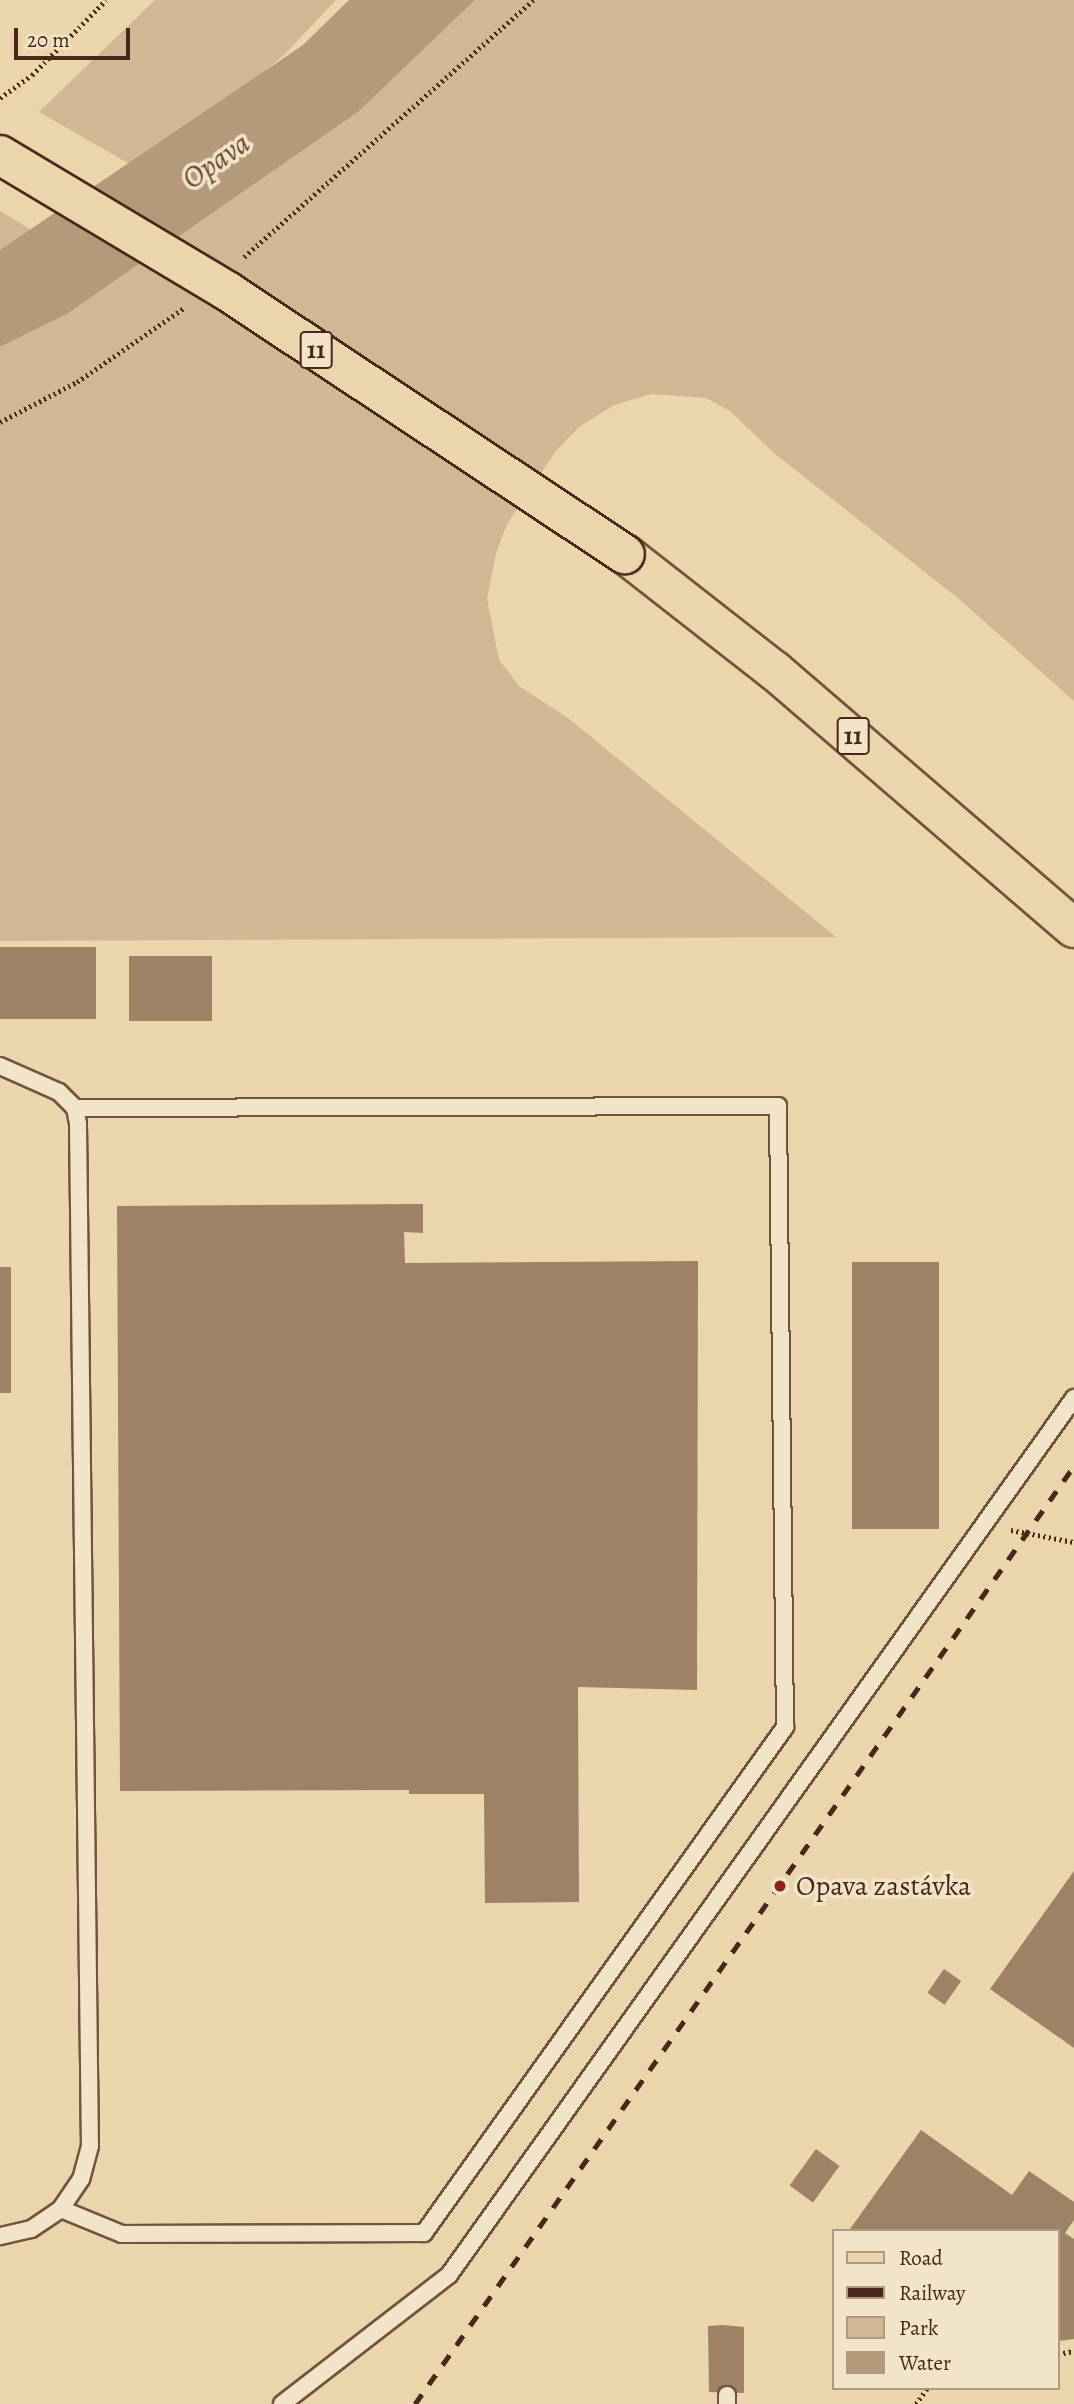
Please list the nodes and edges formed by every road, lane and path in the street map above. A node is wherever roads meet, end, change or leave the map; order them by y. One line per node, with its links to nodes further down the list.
1 (106, 0): 3 (path)
2 (533, 0): 5 (path)
3 (0, 98)
4 (0, 155): 8 (main road, 11, bridge)
5 (242, 259)
6 (191, 302): 7 (path)
7 (0, 422)
8 (1074, 928)
9 (0, 1066): 10 (lane)
10 (75, 1108): 14 (lane); 14 (lane)
11 (1074, 1398): 16 (lane)
12 (1011, 1529): 13 (path)
13 (1074, 1542)
14 (61, 2209): 15 (lane)
15 (0, 2236)
16 (282, 2404)

